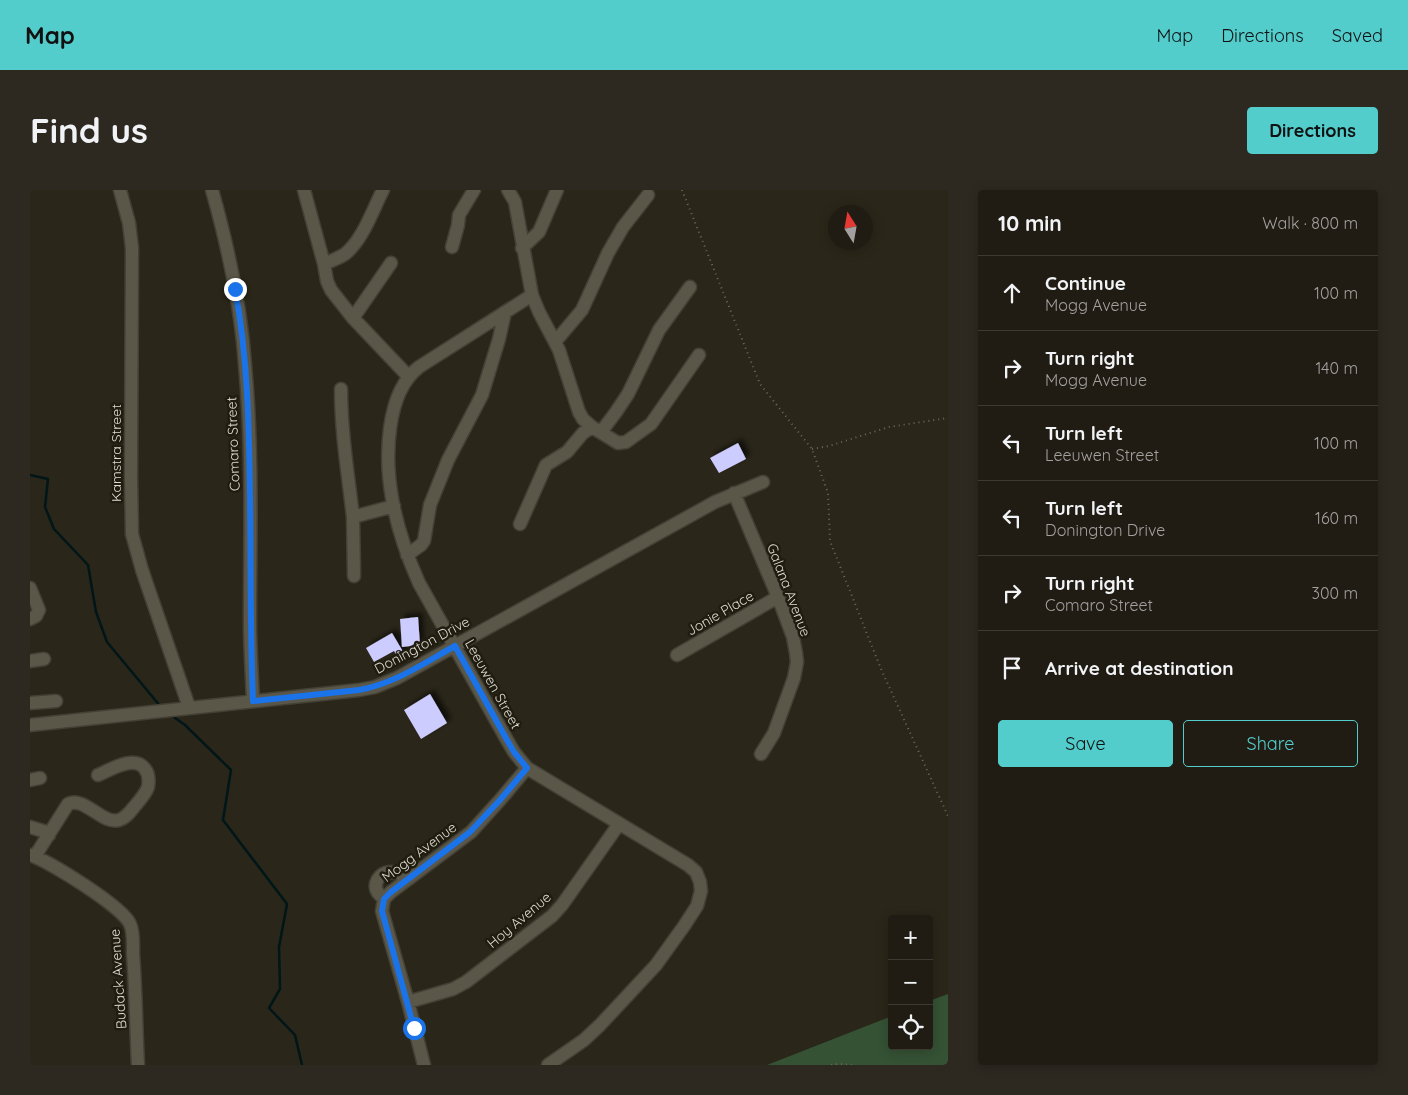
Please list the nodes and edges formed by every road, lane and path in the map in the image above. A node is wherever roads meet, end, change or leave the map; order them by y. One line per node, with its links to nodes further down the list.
1 (120, 190): 42 (street, Kamstra Street)
2 (212, 190): 40 (street, Comaro Street)
3 (304, 190): 13 (street)
4 (383, 190): 13 (street)
5 (474, 190): 10 (street)
6 (508, 190): 11 (street)
7 (557, 190): 11 (street)
8 (682, 190): 24 (path)
9 (648, 195): 18 (street)
10 (452, 247)
11 (522, 248): 15 (street)
12 (391, 262): 17 (street)
13 (324, 264): 17 (street)
14 (690, 287): 23 (street)
15 (532, 294): 16 (street, Leeuwen Street); 18 (street)
16 (505, 312): 20 (street, Leeuwen Street); 30 (street)
17 (353, 318): 20 (street)
18 (555, 342): 23 (street)
19 (699, 355): 23 (street)
20 (409, 377): 27 (street, Leeuwen Street)
21 (341, 389): 28 (street)
22 (948, 418): 24 (path)
23 (596, 429): 29 (street)
24 (812, 449): 47 (path)
25 (763, 482): 26 (street, Donington Drive)
26 (734, 493): 33 (street, Galana Avenue); 35 (street, Donington Drive)
27 (394, 506): 28 (street); 30 (street, Leeuwen Street)
28 (353, 517): 31 (street)
29 (520, 524)
30 (408, 555): 35 (street, Leeuwen Street)
31 (354, 576)
32 (30, 588): 34 (street)
33 (778, 597): 36 (street, Jonie Place); 44 (street, Galana Avenue)
34 (30, 619)
35 (455, 646): 40 (street, Donington Drive); 45 (street, Leeuwen Street)
36 (677, 655)
37 (44, 659): 38 (street)
38 (30, 661)
39 (56, 700): 41 (street)
40 (253, 701): 42 (street, Donington Drive)
41 (30, 703)
42 (185, 708): 43 (street, Donington Drive)
43 (30, 725)
44 (761, 754)
45 (527, 768): 48 (street, Leeuwen Street); 52 (street, Mogg Avenue)
46 (98, 775): 50 (street)
47 (948, 816)
48 (619, 824): 54 (street, Hoy Avenue); 57 (street, Leeuwen Street)
49 (30, 827): 50 (street)
50 (49, 835): 51 (street)
51 (32, 856): 55 (street, Budack Avenue)
52 (410, 878): 53 (street, Mogg Avenue); 53 (street)
53 (384, 899): 54 (street, Mogg Avenue)
54 (408, 1002): 56 (street, Mogg Avenue)
55 (138, 1065)
56 (424, 1065)
57 (548, 1065)
58 (831, 1065): 59 (path)
59 (856, 1065)

